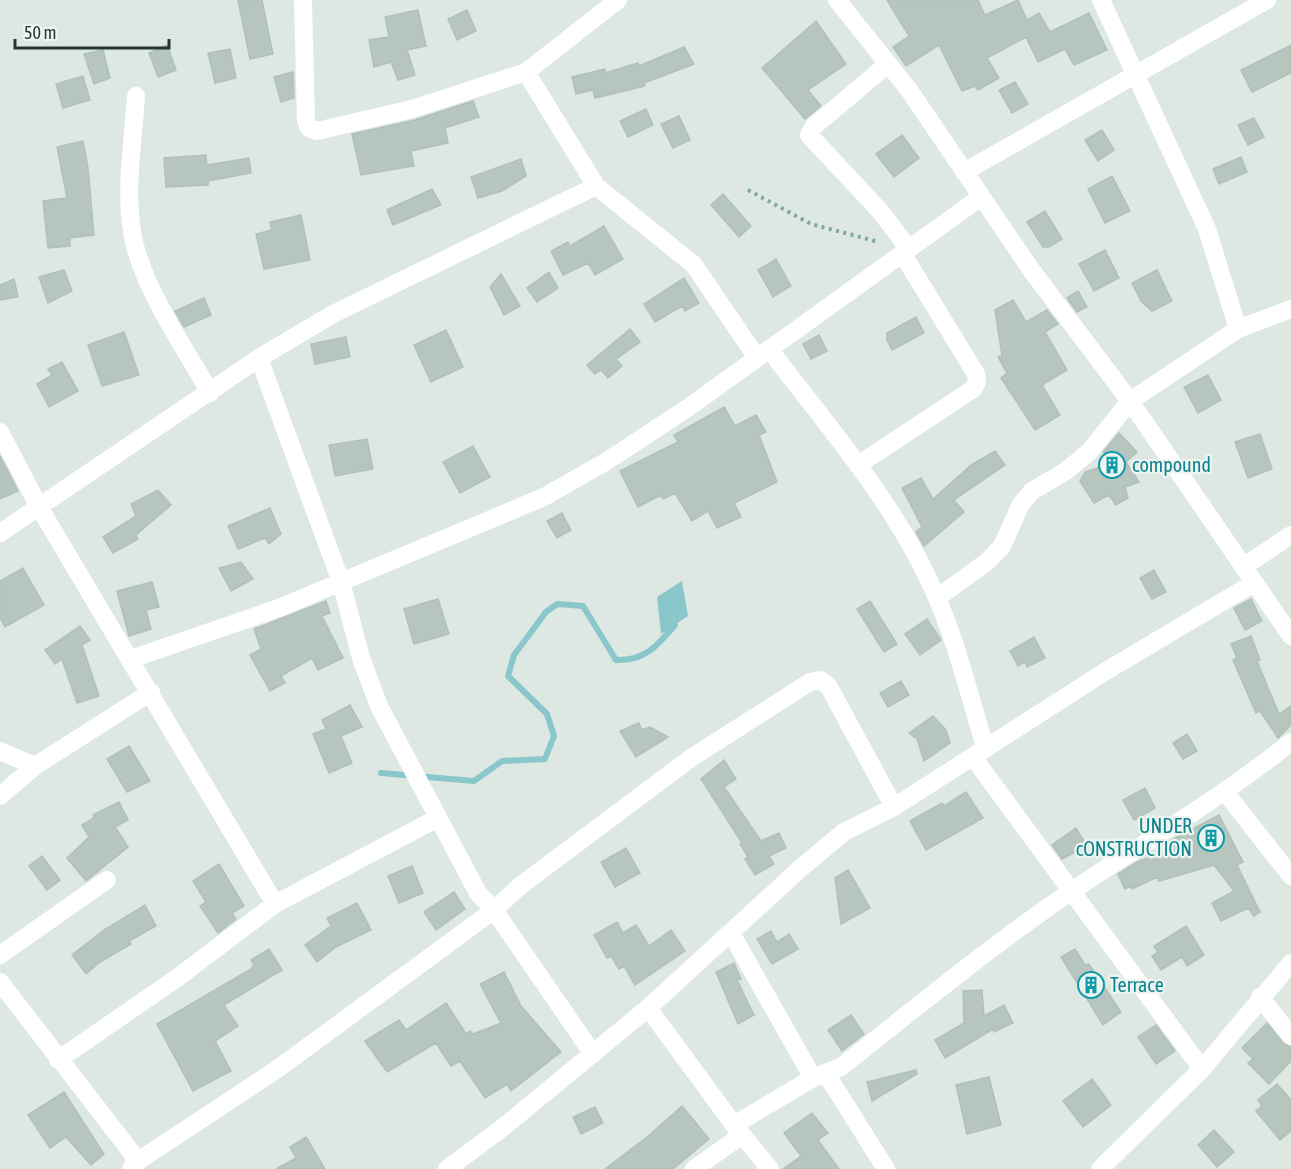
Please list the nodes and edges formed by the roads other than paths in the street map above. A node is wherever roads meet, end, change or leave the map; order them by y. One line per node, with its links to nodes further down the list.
1 (303, 0): 7 (street)
2 (618, 0): 7 (street)
3 (837, 0): 6 (street)
4 (1101, 0): 8 (street)
5 (1267, 0): 8 (street)
6 (888, 64): 10 (street); 13 (street)
7 (525, 72): 11 (street)
8 (1136, 73): 10 (street); 15 (street)
9 (136, 96): 18 (street)
10 (964, 172): 12 (street)
11 (596, 186): 16 (street); 17 (street)
12 (981, 197): 13 (street); 19 (street)
13 (905, 251): 16 (street); 21 (street)
14 (1291, 309): 15 (street)
15 (1238, 329): 19 (street)
16 (763, 354): 21 (street); 26 (street)
17 (259, 358): 18 (street); 26 (street)
18 (210, 393): 22 (street)
19 (1130, 401): 25 (street); 28 (street)
20 (0, 432): 22 (street)
21 (858, 465): 28 (street)
22 (39, 507): 23 (street); 30 (street)
23 (0, 533)
24 (1291, 536): 25 (street)
25 (1243, 567): 27 (street)
26 (341, 582): 30 (street); 39 (street)
27 (1254, 583): 29 (street); 34 (street)
28 (937, 598): 34 (street)
29 (1291, 636)
30 (131, 659): 31 (street)
31 (151, 692): 35 (street); 43 (street)
32 (1291, 742): 36 (street)
33 (0, 751): 35 (street)
34 (979, 753): 38 (street); 42 (street)
35 (34, 766): 37 (street)
36 (1224, 792): 40 (street); 42 (street)
37 (0, 796)
38 (894, 807): 44 (street); 45 (street)
39 (436, 819): 43 (street); 44 (street)
40 (1291, 876)
41 (108, 880): 46 (street)
42 (1072, 891): 54 (street); 55 (street)
43 (275, 904): 53 (street)
44 (494, 910): 52 (street); 57 (street)
45 (731, 933): 50 (street); 55 (street)
46 (0, 955)
47 (1291, 963): 49 (street)
48 (0, 982): 53 (street)
49 (1260, 997): 51 (street); 54 (street)
50 (648, 1008): 52 (street); 56 (street)
51 (1291, 1036)
52 (593, 1054): 58 (street)
53 (58, 1059): 57 (street)
54 (1202, 1069): 62 (street)
55 (820, 1076): 56 (street); 61 (street)
56 (738, 1130): 59 (street); 60 (street)
57 (133, 1166)
58 (447, 1169)
59 (694, 1169)
60 (770, 1169)
61 (886, 1169)
62 (1100, 1169)

